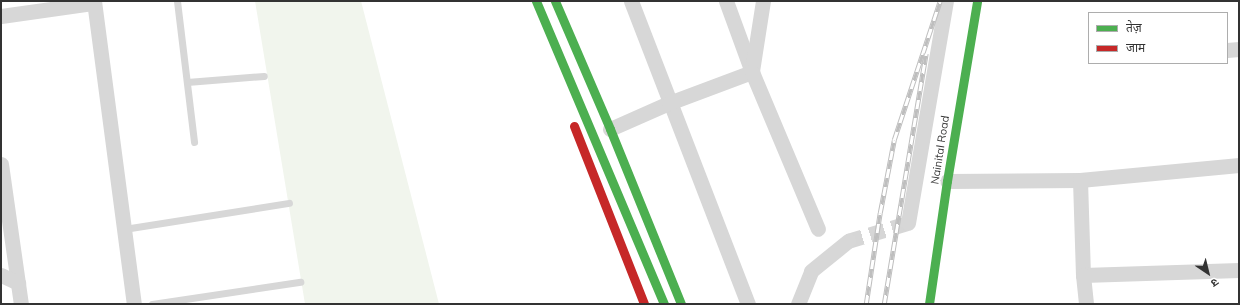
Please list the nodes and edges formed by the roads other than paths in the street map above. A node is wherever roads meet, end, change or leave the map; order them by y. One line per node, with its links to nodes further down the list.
1 (177, 1): 15 (lane)
2 (536, 1): 38 (street)
3 (555, 1): 18 (street)
4 (631, 1): 16 (street)
5 (726, 1): 13 (street)
6 (763, 1): 13 (street)
7 (946, 1): 25 (street)
8 (977, 1): 23 (street, Nainital Road)
9 (94, 2): 10 (street); 26 (street)
10 (1, 16)
11 (1239, 49): 12 (street)
12 (1228, 50)
13 (752, 72): 16 (street); 27 (street)
14 (264, 76): 15 (lane)
15 (187, 82): 19 (lane)
16 (669, 103): 18 (street); 40 (street)
17 (570, 115): 37 (street)
18 (610, 129): 39 (street)
19 (194, 142)
20 (1, 164): 33 (street)
21 (1239, 165): 22 (street)
22 (1080, 180): 23 (street); 31 (street)
23 (947, 181): 42 (street, Nainital Road)
24 (289, 203): 26 (lane)
25 (908, 223)
26 (124, 229): 35 (street)
27 (818, 229)
28 (848, 241): 41 (street)
29 (1239, 270): 31 (street)
30 (1, 275): 33 (street)
31 (1083, 275): 43 (street)
32 (300, 282): 36 (lane)
33 (18, 283): 34 (street)
34 (21, 304)
35 (134, 304)
36 (152, 304)
37 (644, 304)
38 (664, 304)
39 (681, 304)
40 (748, 304)
41 (798, 304)
42 (929, 304)
43 (1086, 304)

